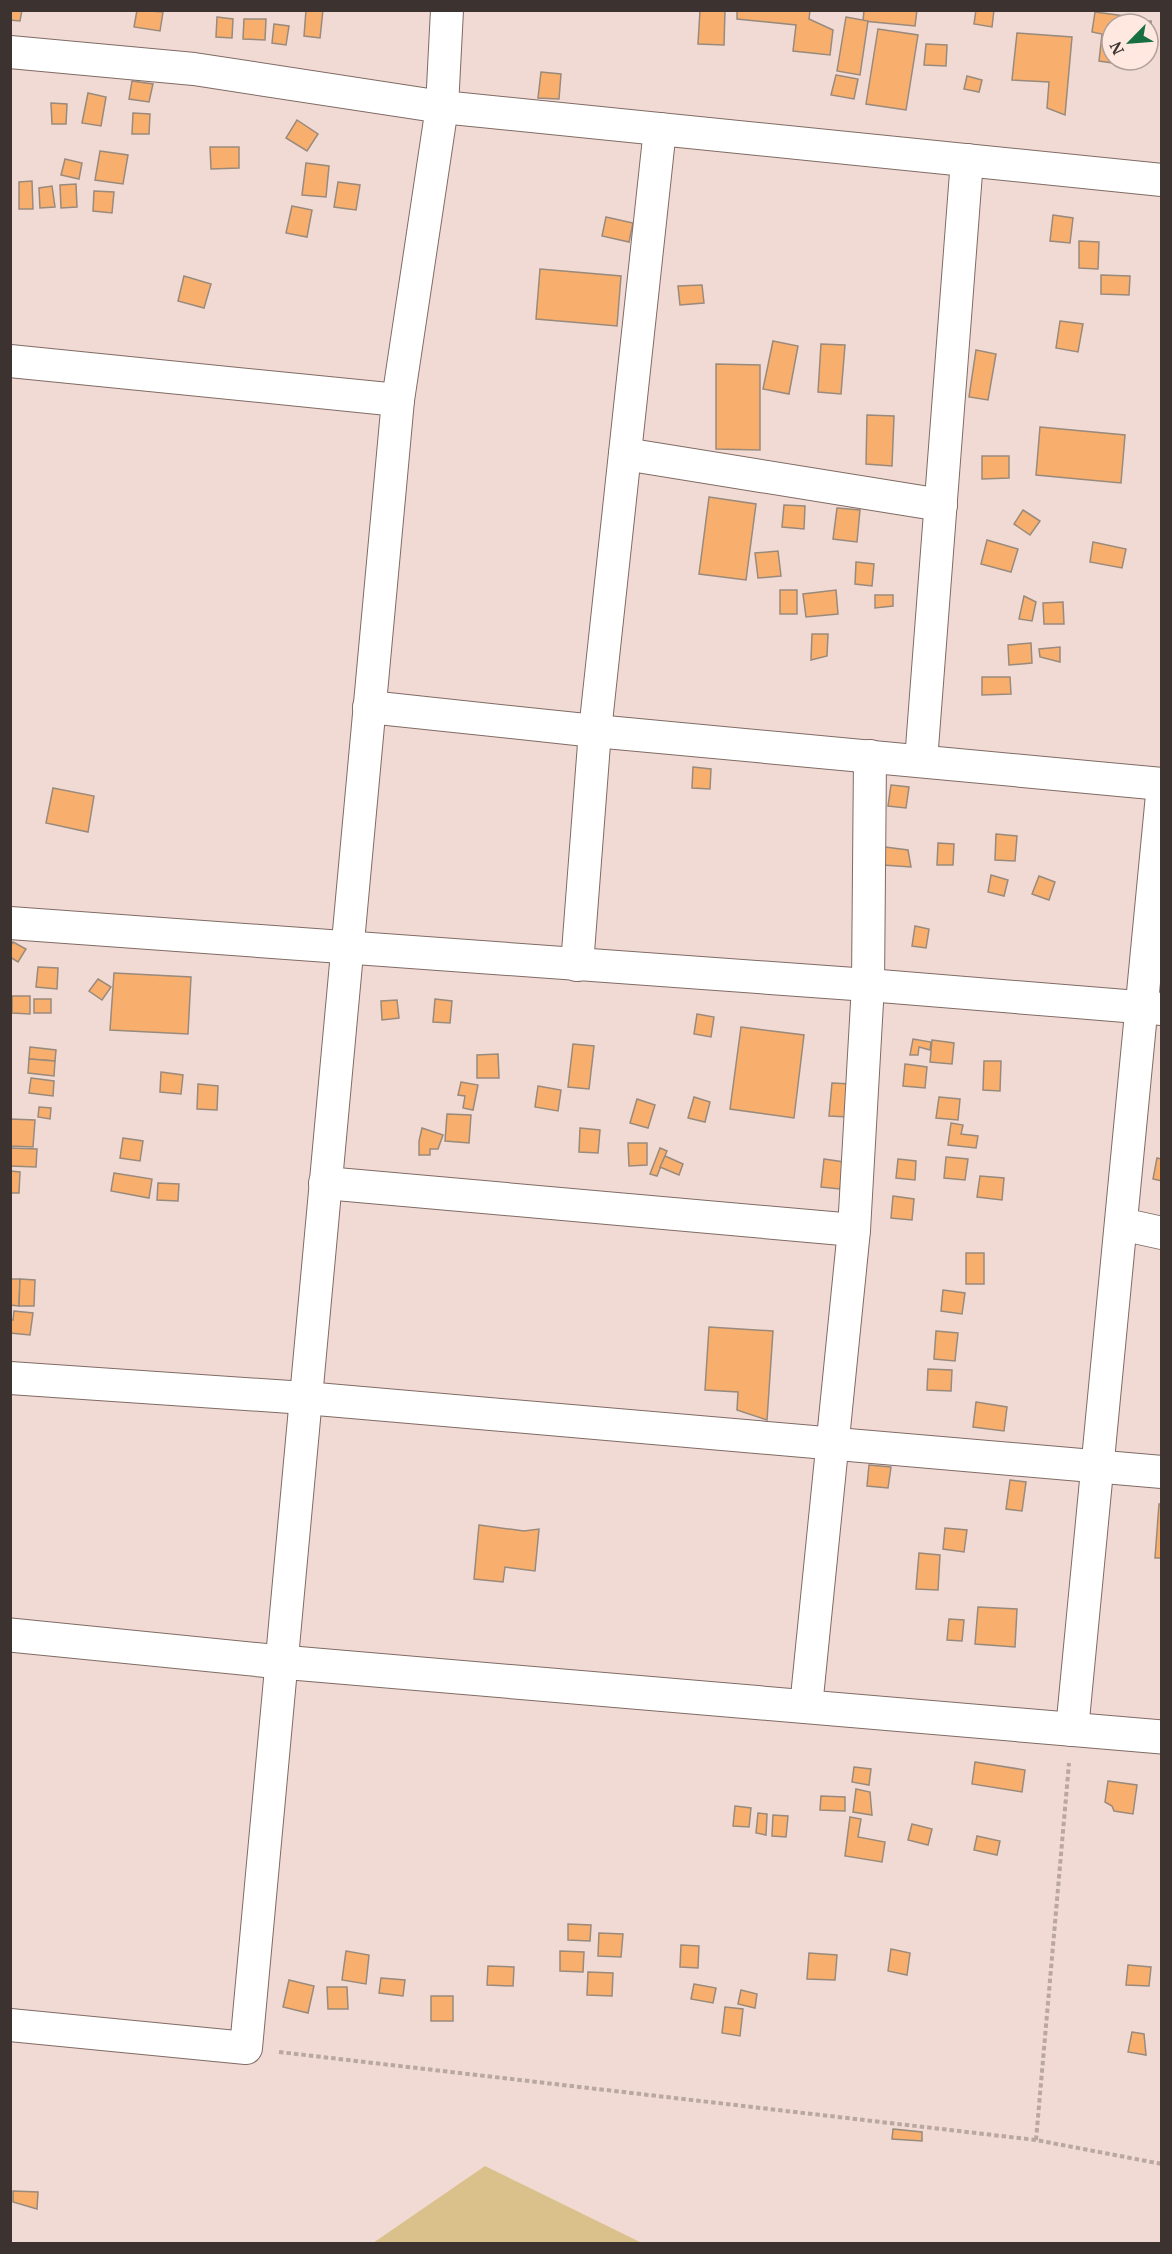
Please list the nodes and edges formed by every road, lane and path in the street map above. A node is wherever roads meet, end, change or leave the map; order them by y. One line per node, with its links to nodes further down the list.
1 (447, 10): 3 (street)
2 (10, 52): 3 (street)
3 (442, 107): 4 (street); 8 (street)
4 (660, 129): 5 (street); 9 (street)
5 (967, 160): 6 (street); 10 (street)
6 (1161, 180)
7 (10, 361): 8 (street)
8 (398, 400): 11 (street)
9 (625, 454): 10 (street); 12 (street)
10 (941, 505): 14 (street)
11 (369, 707): 12 (street); 18 (street)
12 (595, 731): 13 (street); 19 (street)
13 (870, 756): 14 (street); 20 (street)
14 (921, 760): 15 (street)
15 (1161, 784)
16 (1161, 795): 21 (street)
17 (10, 923): 18 (street)
18 (347, 949): 19 (street); 22 (street)
19 (578, 965): 20 (street)
20 (868, 985): 21 (street); 24 (street)
21 (1151, 1008): 23 (street)
22 (325, 1183): 24 (street); 27 (street)
23 (1121, 1224): 25 (street); 29 (street)
24 (854, 1230): 28 (street)
25 (1161, 1233)
26 (10, 1378): 27 (street)
27 (305, 1398): 28 (street); 32 (street)
28 (832, 1444): 29 (street); 33 (street)
29 (1098, 1466): 30 (street); 34 (street)
30 (1161, 1472)
31 (10, 1635): 32 (street)
32 (281, 1662): 33 (street); 37 (street)
33 (806, 1707): 34 (street)
34 (1072, 1730): 35 (street); 38 (path)
35 (1161, 1737)
36 (10, 2025): 37 (street)
37 (246, 2048): 38 (path)
38 (1036, 2140): 39 (path)
39 (1161, 2164)

